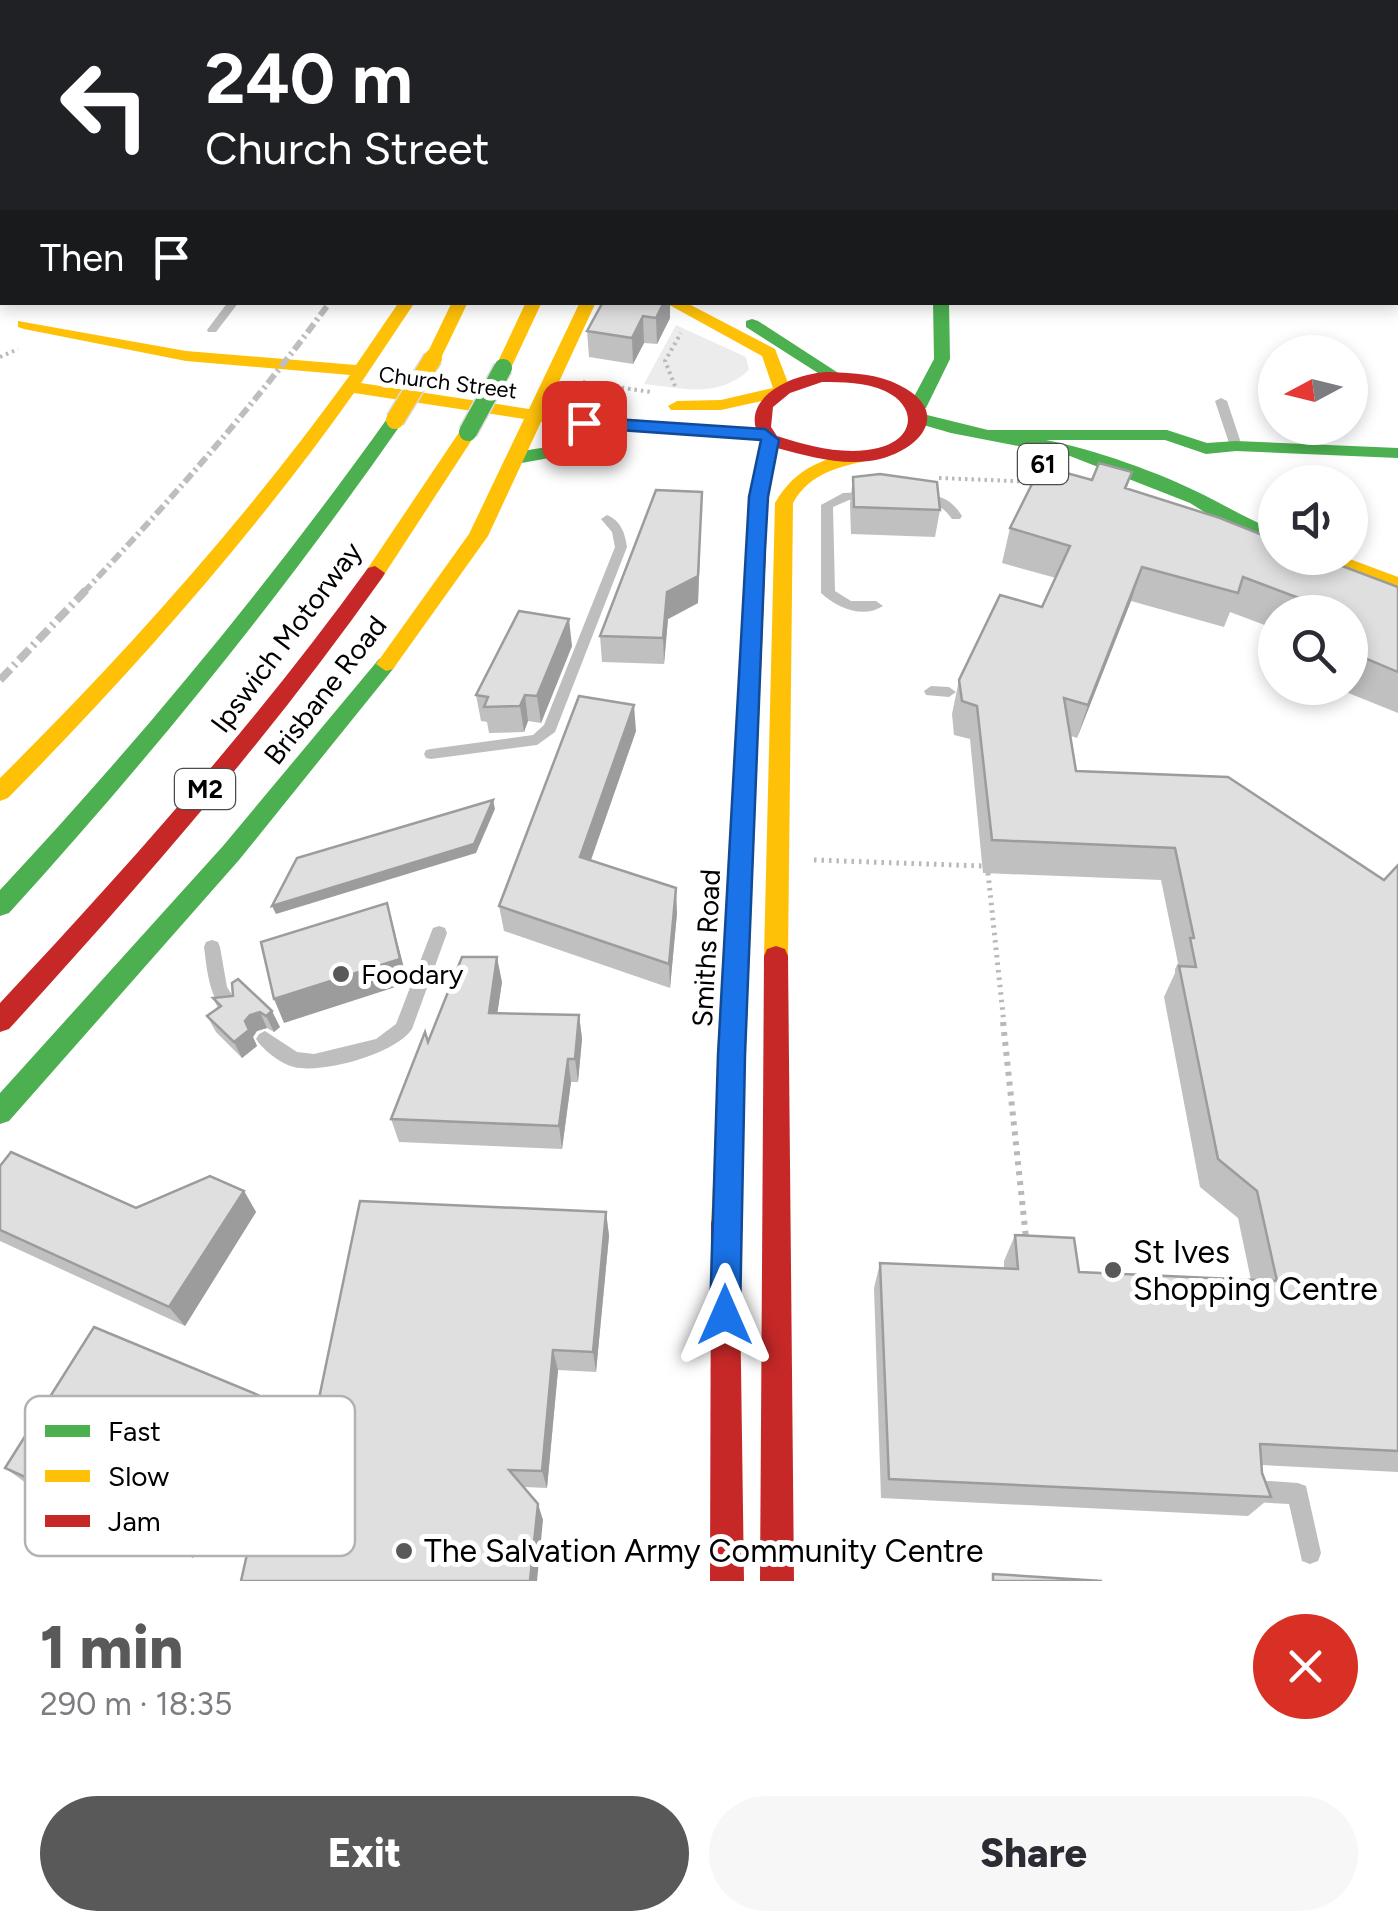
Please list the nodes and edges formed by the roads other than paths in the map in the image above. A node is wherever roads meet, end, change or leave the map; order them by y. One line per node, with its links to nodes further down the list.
1 (232, 305): 10 (lane)
2 (404, 305): 13 (main road)
3 (459, 305): 44 (main road, Ipswich Motorway / M2, bridge)
4 (533, 305): 48 (main road, Ipswich Motorway / M2, bridge)
5 (587, 305): 17 (main road, Brisbane Road)
6 (678, 305): 15 (main road)
7 (719, 305): 12 (main road)
8 (15, 310): 11 (main road); 13 (main road, Church Street)
9 (940, 312): 14 (main road); 19 (main road)
10 (212, 330)
11 (0, 338)
12 (838, 378): 14 (main road, 61); 15 (main road, 61)
13 (357, 379): 17 (main road, Church Street); 43 (main road)
14 (875, 384): 19 (main road, 61)
15 (777, 390): 16 (main road); 22 (main road, Smiths Road)
16 (653, 398)
17 (547, 401): 20 (main road, Church Street); 27 (main road, Brisbane Road)
18 (1221, 401): 23 (lane)
19 (918, 413): 21 (main road, 61); 25 (main road)
20 (633, 428): 22 (main road, Church Street); 27 (main road)
21 (985, 435): 23 (main road); 33 (main road, 61)
22 (767, 437): 25 (main road, Church Street); 41 (main road, Smiths Road)
23 (1236, 446): 24 (main road)
24 (1398, 453)
25 (877, 454): 26 (main road); 42 (main road)
26 (920, 454)
27 (516, 458): 50 (main road, Brisbane Road)
28 (988, 459): 33 (main road, 61)
29 (864, 496): 37 (lane)
30 (903, 498): 31 (lane)
31 (956, 516)
32 (607, 518): 40 (lane)
33 (1228, 519): 34 (main road, 61)
34 (1258, 530)
35 (1368, 573): 36 (main road)
36 (1398, 584)
37 (876, 606)
38 (931, 690): 39 (lane)
39 (949, 692)
40 (431, 754)
41 (745, 756): 42 (lane); 53 (main road, Smiths Road)
42 (778, 758): 54 (main road)
43 (0, 792)
44 (0, 906)
45 (439, 933): 49 (lane)
46 (212, 947): 47 (lane)
47 (231, 1006)
48 (0, 1021)
49 (266, 1039)
50 (0, 1112)
51 (1254, 1492): 52 (lane)
52 (1310, 1553)
53 (727, 1581)
54 (777, 1581)

